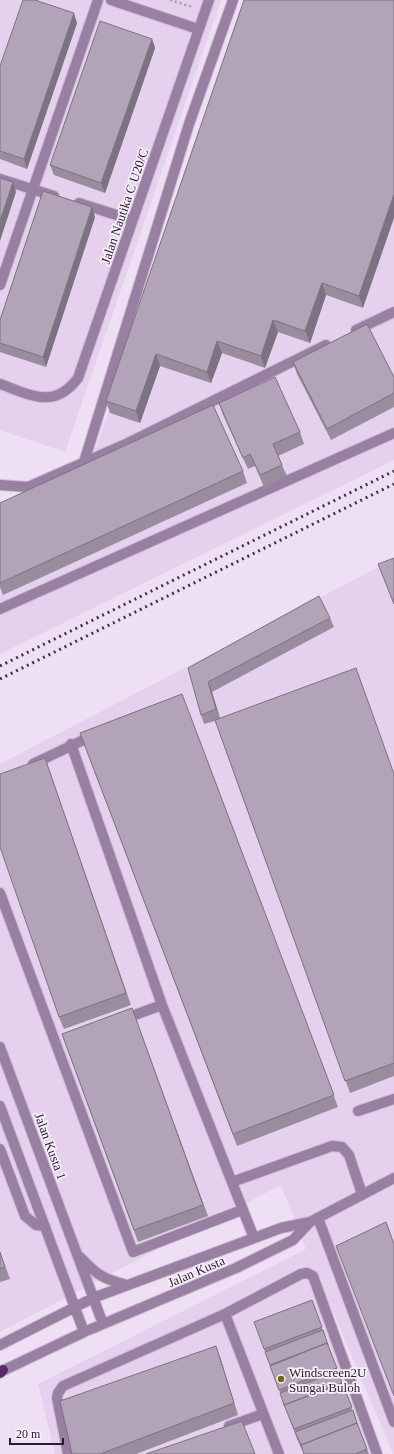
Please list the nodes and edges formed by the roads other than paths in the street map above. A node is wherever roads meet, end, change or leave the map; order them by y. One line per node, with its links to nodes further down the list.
1 (98, 0): 7 (street)
2 (111, 0): 5 (street)
3 (208, 0): 5 (street, Jalan Nautika C U20/C)
4 (233, 0): 13 (street)
5 (198, 29): 8 (street, Jalan Nautika C U20/C)
6 (0, 179): 7 (street)
7 (33, 189): 8 (street); 9 (street)
8 (132, 220): 11 (street, Jalan Nautika C U20/C)
9 (0, 285)
10 (394, 312): 13 (street)
11 (0, 384)
12 (394, 433): 15 (street)
13 (84, 462): 14 (street)
14 (0, 485)
15 (0, 609)
16 (100, 732): 17 (street)
17 (71, 744): 18 (street); 20 (street)
18 (26, 767)
19 (0, 893): 30 (street)
20 (162, 1005): 21 (street); 28 (street)
21 (112, 1023)
22 (0, 1047): 34 (street, Jalan Kusta 1)
23 (394, 1099): 25 (street)
24 (0, 1106): 32 (street)
25 (358, 1111)
26 (0, 1149): 32 (street)
27 (393, 1180): 29 (street, Jalan Kusta)
28 (232, 1182): 29 (street); 30 (street)
29 (362, 1194): 31 (street, Jalan Kusta)
30 (242, 1210): 33 (street)
31 (314, 1220): 33 (street, Jalan Kusta); 39 (street, Jalan Kusta); 44 (street)
32 (45, 1226): 37 (street)
33 (254, 1238): 35 (street, Jalan Kusta)
34 (77, 1254): 35 (street); 36 (street, Jalan Kusta 1)
35 (127, 1285): 36 (street, Jalan Kusta)
36 (93, 1298): 37 (street, Jalan Kusta); 39 (street, Jalan Kusta 1)
37 (75, 1307): 40 (street); 41 (street, Jalan Kusta)
38 (225, 1314): 43 (street); 46 (street); 48 (street)
39 (103, 1324): 40 (street, Jalan Kusta)
40 (84, 1332): 42 (street, Jalan Kusta)
41 (0, 1345)
42 (1, 1372)
43 (263, 1414): 45 (street); 47 (street)
44 (394, 1422)
45 (219, 1430)
46 (68, 1454)
47 (279, 1454)
48 (377, 1454)

